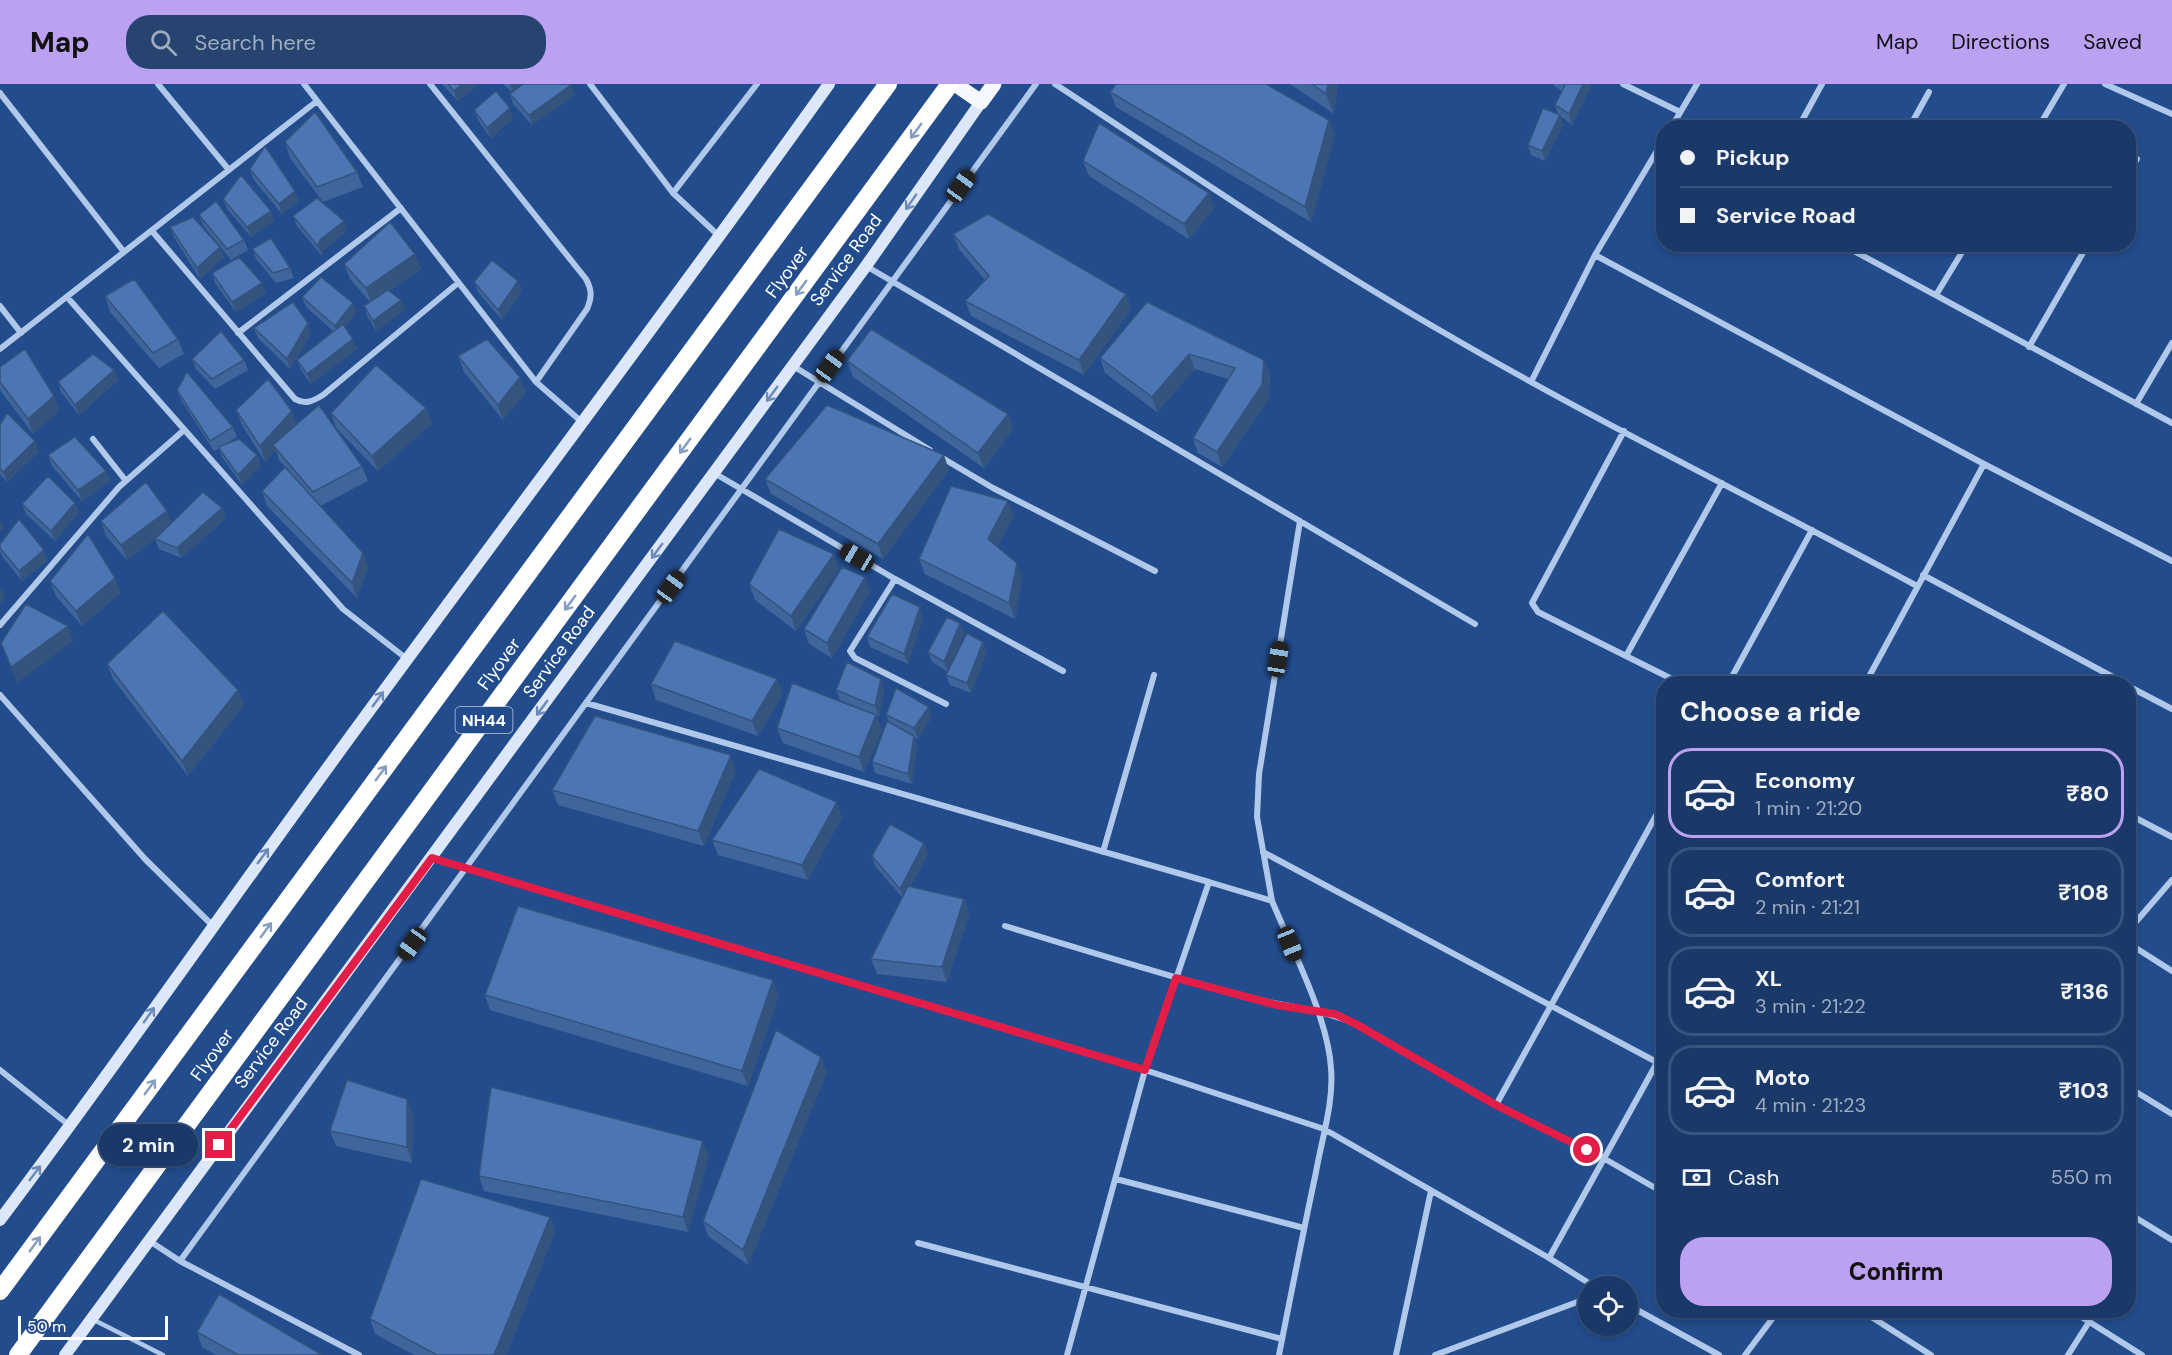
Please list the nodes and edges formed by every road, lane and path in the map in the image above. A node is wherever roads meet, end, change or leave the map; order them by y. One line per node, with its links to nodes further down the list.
1 (158, 84): 29 (street)
2 (304, 84): 20 (street)
3 (430, 84): 51 (street)
4 (590, 84): 30 (street)
5 (757, 84): 30 (street)
6 (829, 84): 33 (street)
7 (888, 84): 128 (highway, Flyover / NH44, one-way to 7)
8 (951, 84): 137 (highway, Flyover / NH44, one-way to 137)
9 (955, 84): 21 (main road)
10 (994, 84): 21 (main road, Service Road)
11 (1036, 84): 40 (street)
12 (1055, 84): 52 (street)
13 (1623, 84): 22 (street)
14 (1697, 84): 22 (street)
15 (1822, 84): 25 (street)
16 (2064, 84): 27 (street)
17 (2105, 84): 23 (street)
18 (1929, 92): 26 (street)
19 (0, 93): 34 (street)
20 (317, 101): 29 (street); 31 (street)
21 (981, 102): 39 (street, Service Road, one-way to 39)
22 (1680, 112): 24 (street)
23 (2172, 114)
24 (1676, 120)
25 (1802, 120)
26 (1913, 120)
27 (2043, 120)
28 (1656, 151): 38 (street)
29 (229, 170): 32 (street)
30 (673, 193): 33 (street)
31 (401, 208): 41 (street); 46 (street)
32 (152, 231): 34 (street); 46 (street)
33 (720, 237): 55 (street)
34 (124, 252): 43 (street)
35 (1856, 252): 42 (street)
36 (1962, 252): 42 (street)
37 (2083, 252): 48 (street)
38 (1595, 255): 52 (street); 60 (street)
39 (866, 266): 40 (street); 50 (street, Service Road)
40 (890, 282): 53 (street); 65 (street)
41 (458, 283): 46 (street); 51 (street)
42 (1936, 295): 48 (street)
43 (67, 297): 45 (street); 57 (street)
44 (0, 306): 45 (street)
45 (21, 333): 49 (street)
46 (238, 333)
47 (2172, 343): 54 (street)
48 (2029, 347): 54 (street)
49 (0, 349)
50 (793, 366): 53 (street); 61 (street, Service Road, one-way to 61)
51 (536, 382): 55 (street)
52 (1531, 382): 58 (street)
53 (818, 383): 64 (street); 68 (street)
54 (2136, 404): 56 (street)
55 (583, 423): 75 (street)
56 (2172, 423)
57 (184, 430): 62 (street); 75 (street)
58 (1624, 431): 63 (street); 74 (street)
59 (93, 439): 62 (street)
60 (1984, 464): 67 (street); 69 (street)
61 (714, 473): 64 (street); 92 (street, Service Road, one-way to 92)
62 (126, 481): 73 (street)
63 (1722, 483): 66 (street); 74 (street)
64 (742, 490): 70 (street); 84 (street)
65 (1300, 521): 72 (street); 91 (street)
66 (1812, 530): 71 (street); 79 (street)
67 (2172, 561)
68 (1155, 571)
69 (1923, 575): 71 (street); 81 (street)
70 (896, 579): 76 (street); 85 (street)
71 (1917, 586): 80 (street)
72 (1475, 624)
73 (0, 625)
74 (1626, 656): 78 (street)
75 (407, 659): 98 (street, one-way to 75)
76 (1063, 671)
77 (1154, 675): 90 (street)
78 (1667, 676)
79 (1732, 676)
80 (1872, 676)
81 (2110, 676)
82 (2136, 690): 86 (street)
83 (0, 695): 98 (street)
84 (586, 703): 90 (street); 93 (street)
85 (946, 704)
86 (2172, 709)
87 (1656, 816): 103 (street)
88 (2136, 818): 89 (street)
89 (2172, 837)
90 (1103, 852): 95 (street)
91 (1263, 852): 96 (street); 103 (street)
92 (432, 858): 93 (street); 121 (street, Service Road)
93 (467, 869): 108 (street); 125 (street)
94 (2172, 880): 97 (street)
95 (1209, 882): 96 (street); 102 (street)
96 (1272, 901): 104 (street)
97 (2136, 922)
98 (212, 925): 112 (street, one-way to 98)
99 (1005, 926): 102 (street)
100 (2136, 948): 101 (street)
101 (2172, 971)
102 (1176, 978): 104 (street); 108 (street)
103 (1551, 1007): 105 (street); 110 (street)
104 (1316, 1010): 110 (street); 113 (street)
105 (1656, 1061)
106 (1656, 1064): 114 (street)
107 (0, 1070): 112 (street)
108 (1145, 1070): 113 (street); 115 (street)
109 (2136, 1092): 111 (street)
110 (1496, 1105): 114 (street)
111 (2172, 1114)
112 (70, 1126): 119 (street, one-way to 112)
113 (1324, 1129): 117 (street); 120 (street)
114 (1605, 1159): 116 (street); 124 (street)
115 (1116, 1179): 120 (street); 127 (street)
116 (1656, 1188)
117 (1431, 1191): 124 (street); 143 (street)
118 (2136, 1219): 122 (street)
119 (0, 1220)
120 (1304, 1227): 136 (street)
121 (148, 1240): 125 (street); 134 (street, Service Road)
122 (2172, 1240)
123 (918, 1242): 127 (street)
124 (1549, 1258): 126 (street)
125 (180, 1261): 140 (street)
126 (1578, 1276)
127 (1088, 1286): 136 (street); 141 (street)
128 (0, 1291)
129 (1578, 1302): 144 (street)
130 (1638, 1310): 145 (street)
131 (1773, 1318): 146 (street)
132 (1873, 1318): 147 (street)
133 (2083, 1318): 135 (street)
134 (92, 1319): 138 (street, Service Road); 139 (lane)
135 (2089, 1322): 148 (street); 149 (street)
136 (1282, 1338): 142 (street)
137 (18, 1355)
138 (65, 1355)
139 (163, 1355)
140 (359, 1355)
141 (1066, 1355)
142 (1279, 1355)
143 (1396, 1355)
144 (1435, 1355)
145 (1719, 1355)
146 (1745, 1355)
147 (1931, 1355)
148 (2068, 1355)
149 (2142, 1355)

